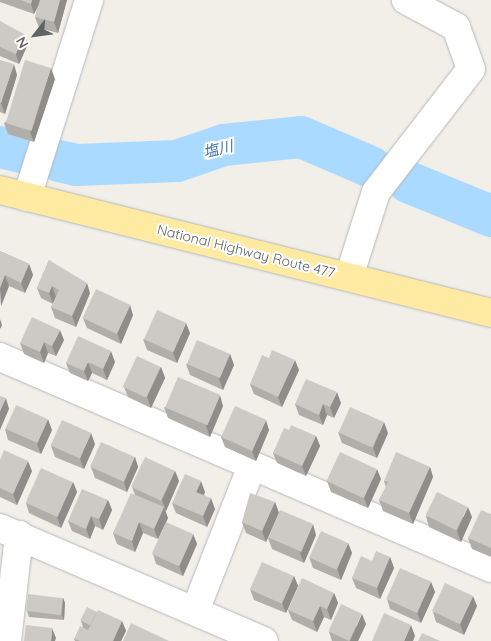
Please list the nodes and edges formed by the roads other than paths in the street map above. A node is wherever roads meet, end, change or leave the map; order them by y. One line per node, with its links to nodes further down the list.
1 (89, 0): 4 (street)
2 (406, 0): 5 (street)
3 (0, 190): 4 (highway, National Highway Route 477)
4 (28, 197): 5 (highway, National Highway Route 477)
5 (350, 277): 6 (highway, National Highway Route 477)
6 (491, 313)
7 (0, 357): 8 (street)
8 (252, 468): 10 (street); 11 (street)
9 (9, 531): 11 (street); 12 (street)
10 (491, 568)
11 (195, 611): 13 (street)
12 (7, 641)
13 (264, 641)

